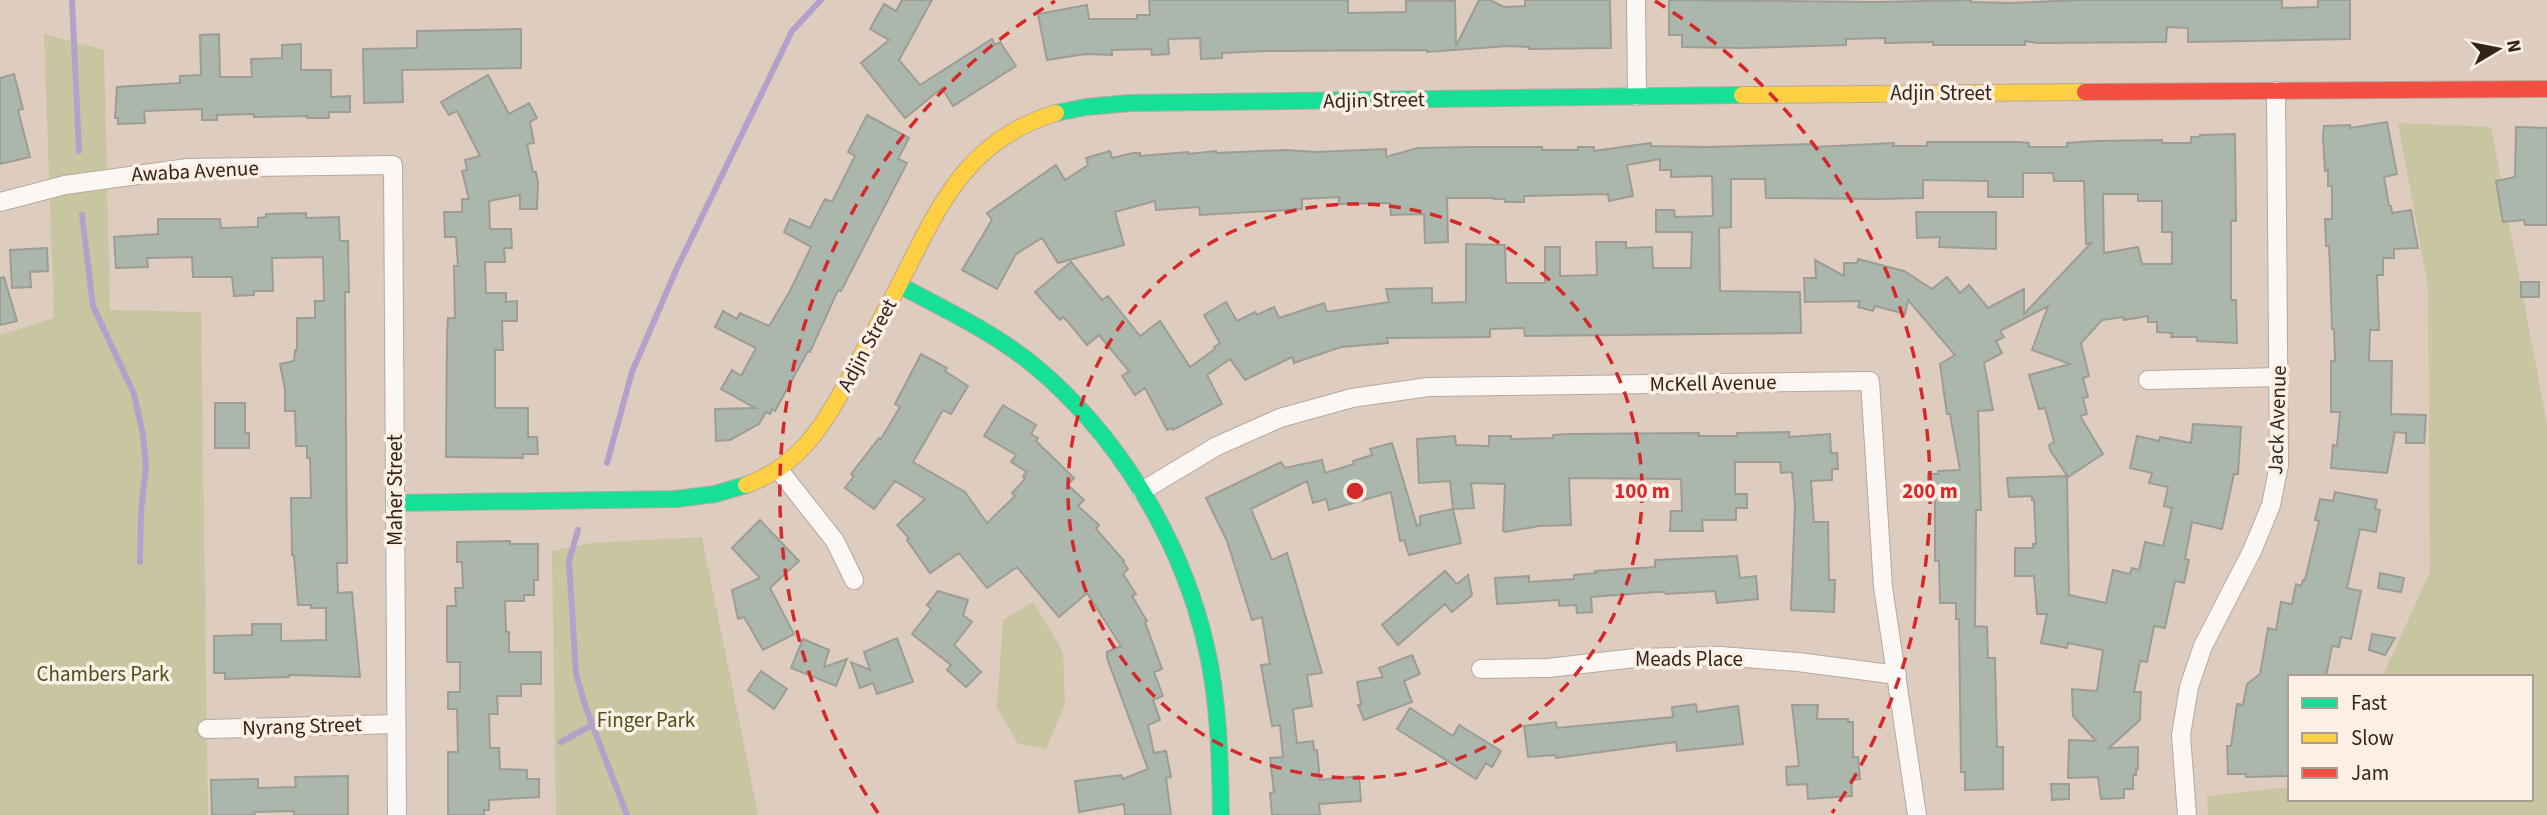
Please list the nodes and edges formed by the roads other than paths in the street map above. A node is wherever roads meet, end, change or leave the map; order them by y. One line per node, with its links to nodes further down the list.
1 (1636, 0): 4 (street)
2 (2547, 89): 3 (street, Adjin Street)
3 (2276, 90): 4 (street, Adjin Street); 8 (street, Jack Avenue)
4 (1637, 96): 7 (street, Adjin Street)
5 (393, 165): 6 (street, Awaba Avenue); 12 (street, Maher Street)
6 (0, 202)
7 (899, 285): 10 (street, Adjin Street); 11 (street)
8 (2279, 377): 9 (street); 21 (street, Jack Avenue)
9 (2148, 380)
10 (779, 470): 12 (street, Adjin Street); 13 (street)
11 (1142, 491): 15 (street, McKell Avenue); 19 (street)
12 (395, 503): 16 (street, Maher Street)
13 (854, 580)
14 (1481, 668): 15 (street, Meads Place)
15 (1897, 675): 20 (street, McKell Avenue)
16 (396, 724): 17 (street, Nyrang Street); 18 (street, Maher Street)
17 (207, 729)
18 (397, 815)
19 (1221, 815)
20 (1916, 815)
21 (2187, 815)

